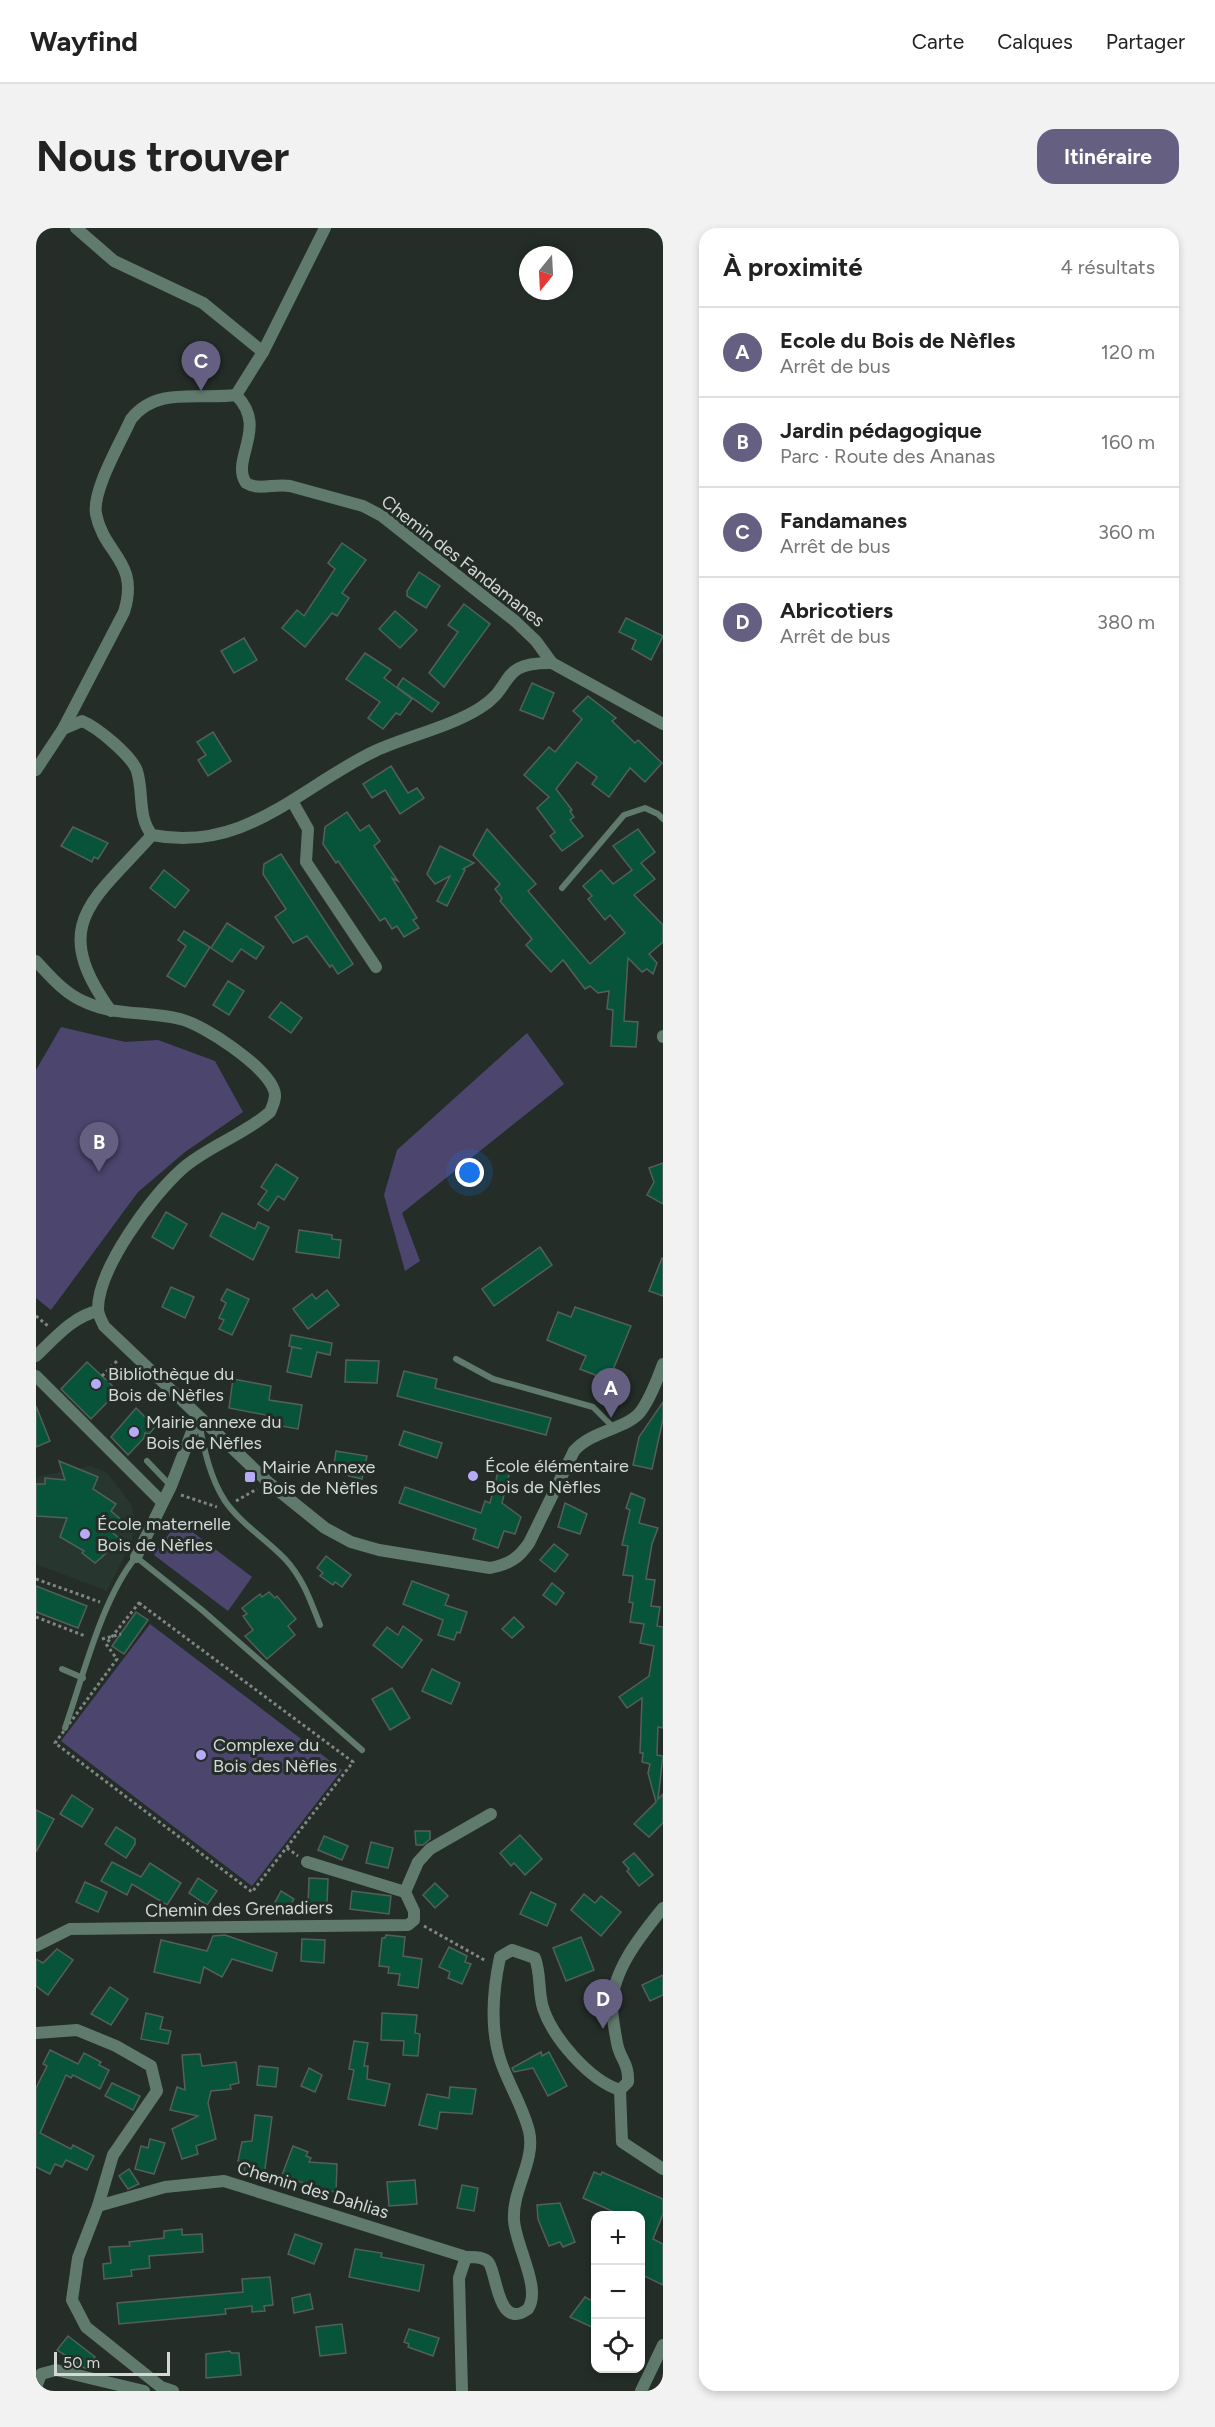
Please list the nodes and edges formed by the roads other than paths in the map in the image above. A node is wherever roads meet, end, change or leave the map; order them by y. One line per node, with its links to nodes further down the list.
1 (76, 228): 3 (street)
2 (325, 228): 3 (street)
3 (263, 352): 4 (street)
4 (236, 395): 5 (street, Chemin des Fandamanes); 7 (street)
5 (552, 663): 6 (street); 9 (street)
6 (663, 724)
7 (63, 729): 8 (street); 11 (street)
8 (36, 770)
9 (292, 801): 11 (street); 14 (street)
10 (663, 819): 12 (lane)
11 (152, 835): 15 (street)
12 (562, 888)
13 (36, 961): 15 (street)
14 (376, 967)
15 (111, 1011): 16 (street)
16 (98, 1311): 17 (street); 21 (street)
17 (36, 1356)
18 (456, 1359): 22 (lane)
19 (663, 1364): 22 (street)
20 (36, 1376): 25 (street)
21 (198, 1416): 22 (street); 24 (street); 27 (lane)
22 (613, 1427)
23 (147, 1461): 24 (lane)
24 (169, 1488): 25 (street)
25 (162, 1502): 26 (street)
26 (136, 1557): 29 (lane); 31 (lane)
27 (320, 1624)
28 (62, 1669): 29 (lane)
29 (83, 1678): 30 (lane)
30 (65, 1728)
31 (362, 1750)
32 (491, 1814): 34 (street)
33 (307, 1862): 34 (street, Chemin des Grenadiers)
34 (405, 1892): 36 (street, Chemin des Grenadiers)
35 (663, 1908): 38 (street)
36 (36, 1946)
37 (36, 2033): 40 (street)
38 (620, 2090): 39 (street); 41 (street, Chemin des Dahlias)
39 (663, 2169)
40 (98, 2206): 41 (street, Chemin des Dahlias); 45 (street)
41 (466, 2257): 48 (street)
42 (663, 2345): 49 (street)
43 (38, 2373): 44 (street); 46 (street)
44 (36, 2389)
45 (154, 2389): 47 (street)
46 (144, 2391)
47 (173, 2391)
48 (462, 2391)
49 (641, 2391)

